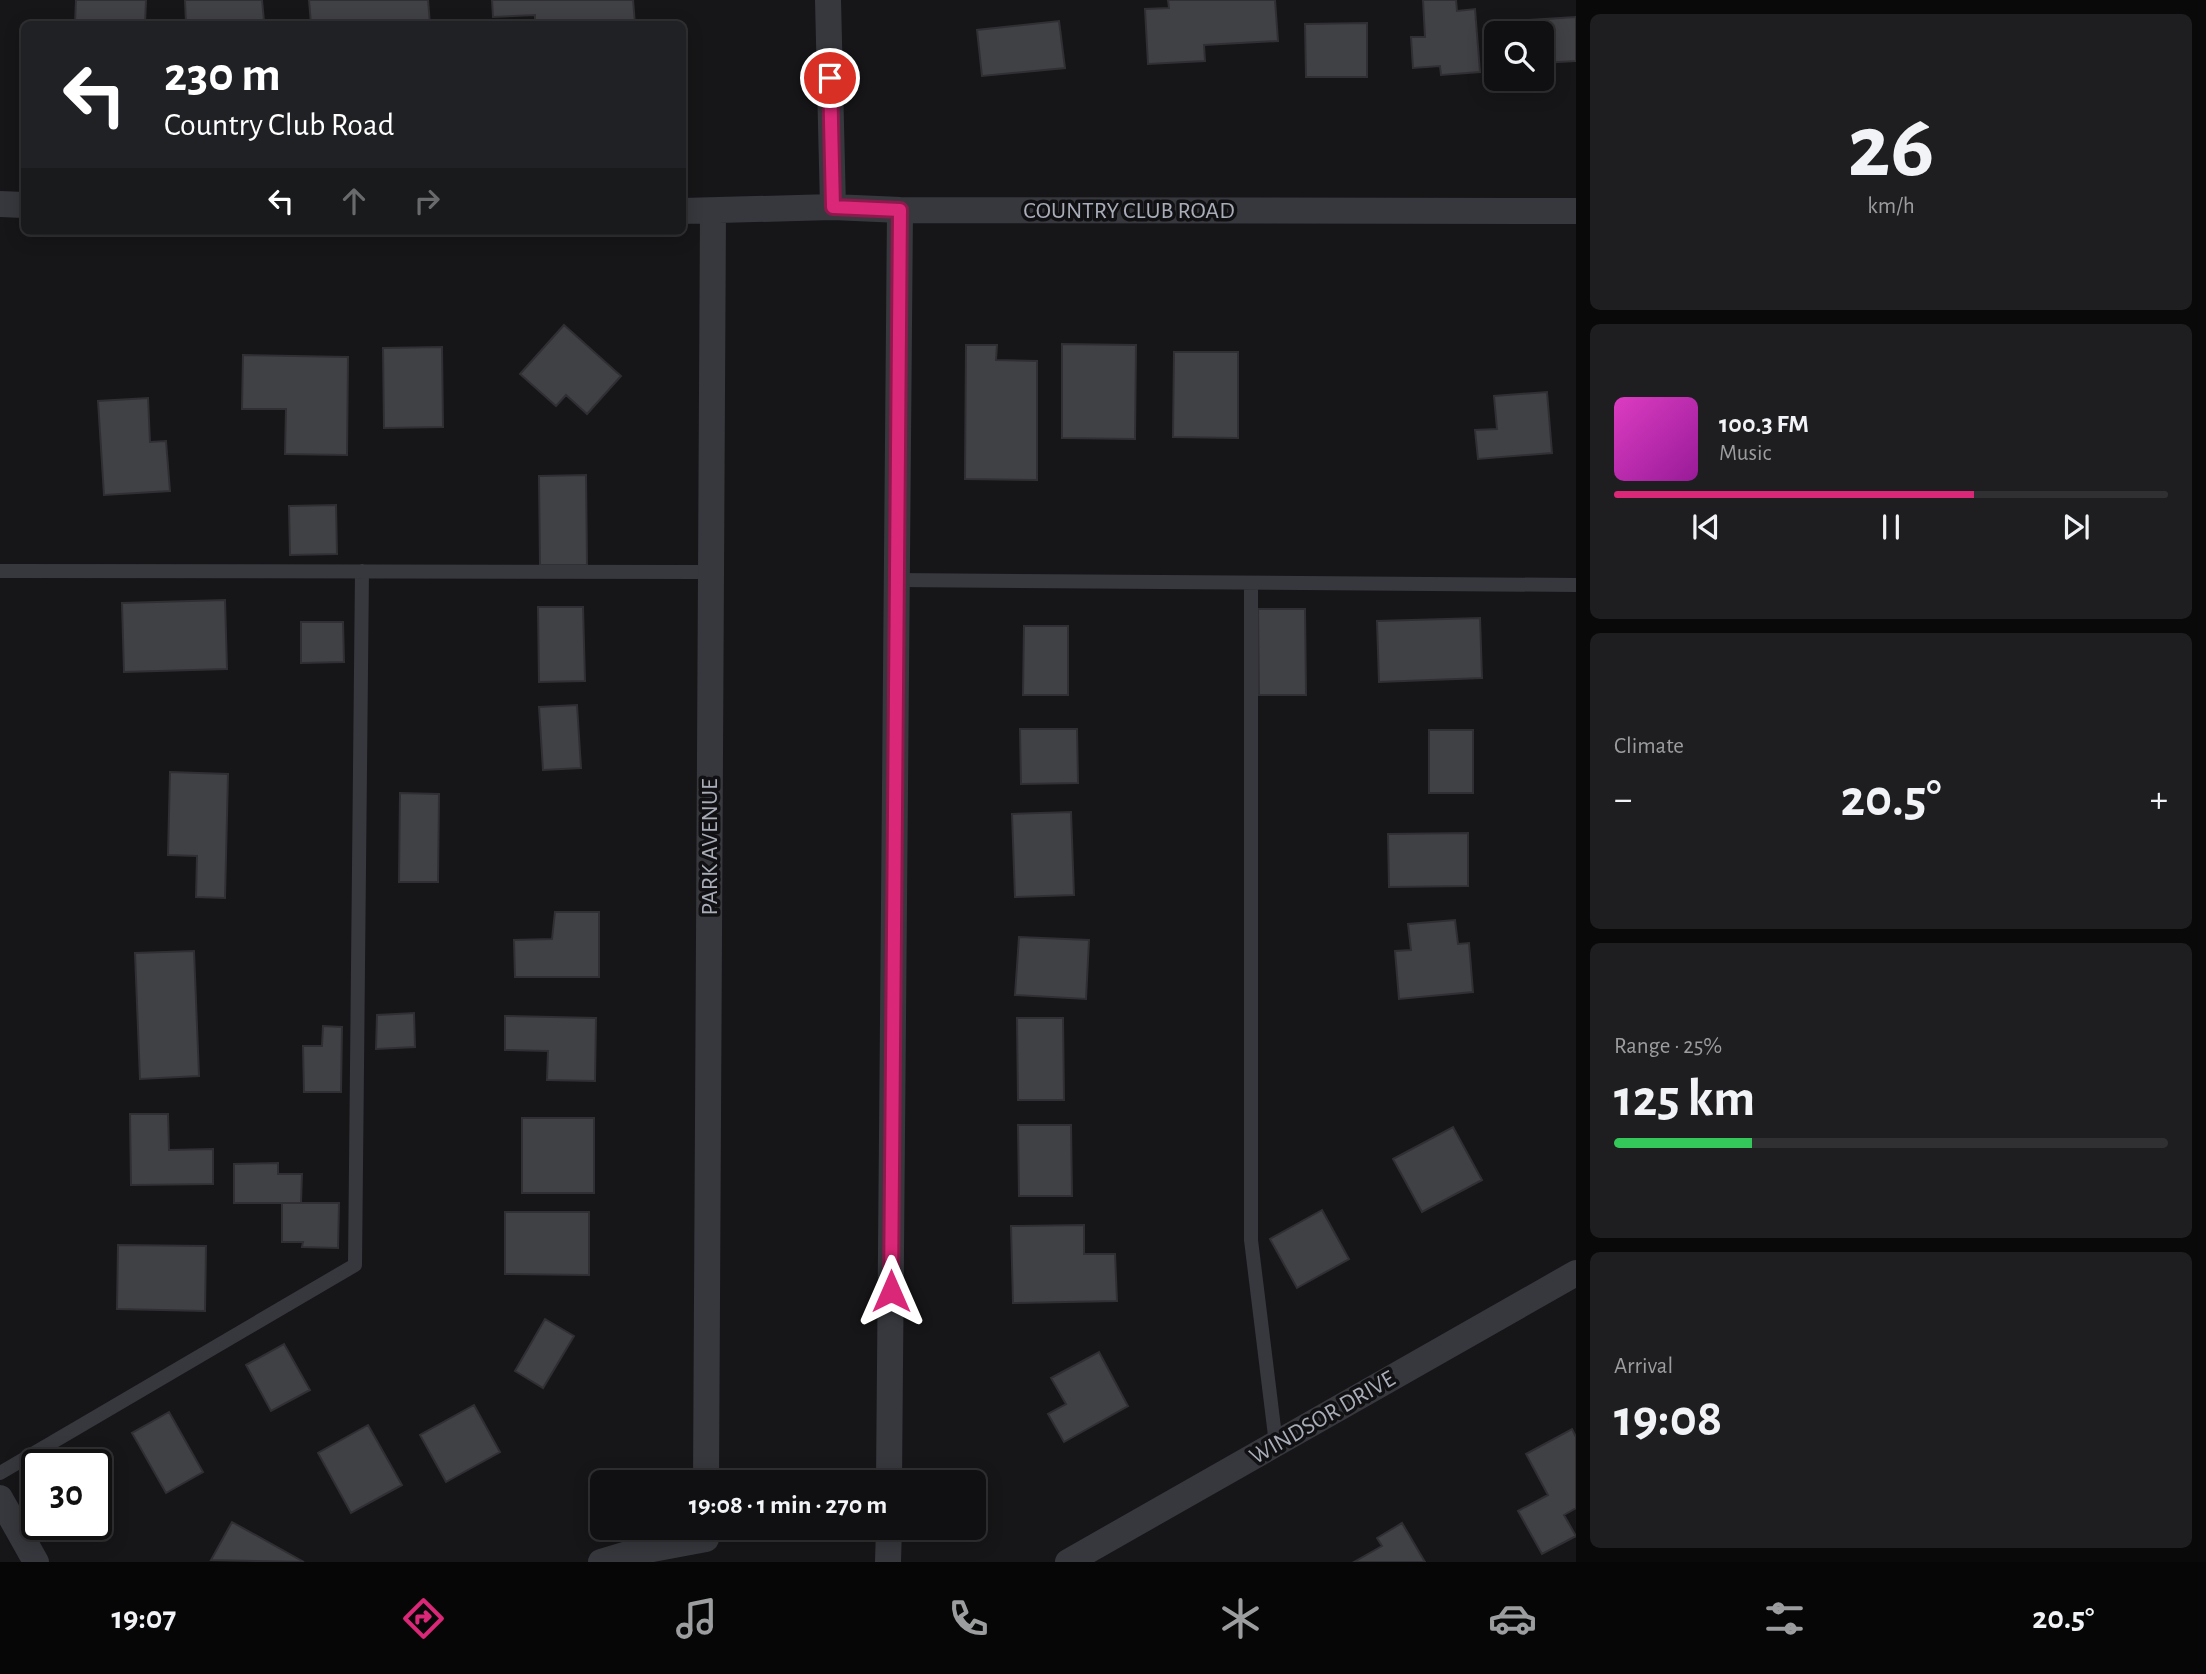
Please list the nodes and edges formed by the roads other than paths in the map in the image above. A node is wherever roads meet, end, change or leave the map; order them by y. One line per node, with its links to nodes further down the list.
1 (828, 0): 4 (street)
2 (0, 204): 3 (street)
3 (21, 205)
4 (833, 207): 5 (street, COUNTRY CLUB ROAD); 7 (street, COUNTRY CLUB ROAD)
5 (900, 210): 8 (street, COUNTRY CLUB ROAD); 12 (street)
6 (686, 211): 7 (street, COUNTRY CLUB ROAD)
7 (713, 211): 11 (street, PARK AVENUE)
8 (1576, 211)
9 (0, 571): 10 (lane)
10 (362, 571): 11 (lane); 19 (lane)
11 (711, 572): 17 (street, PARK AVENUE)
12 (897, 580): 13 (lane); 18 (street)
13 (1251, 583): 14 (lane); 16 (lane)
14 (1576, 585)
15 (1576, 1273): 16 (street, WINDSOR DRIVE)
16 (1276, 1444): 26 (street, WINDSOR DRIVE)
17 (706, 1470)
18 (889, 1470)
19 (0, 1473)
20 (0, 1497): 23 (street)
21 (889, 1540): 25 (street)
22 (705, 1543): 24 (street)
23 (36, 1562)
24 (601, 1562)
25 (888, 1562)
26 (1068, 1562)

